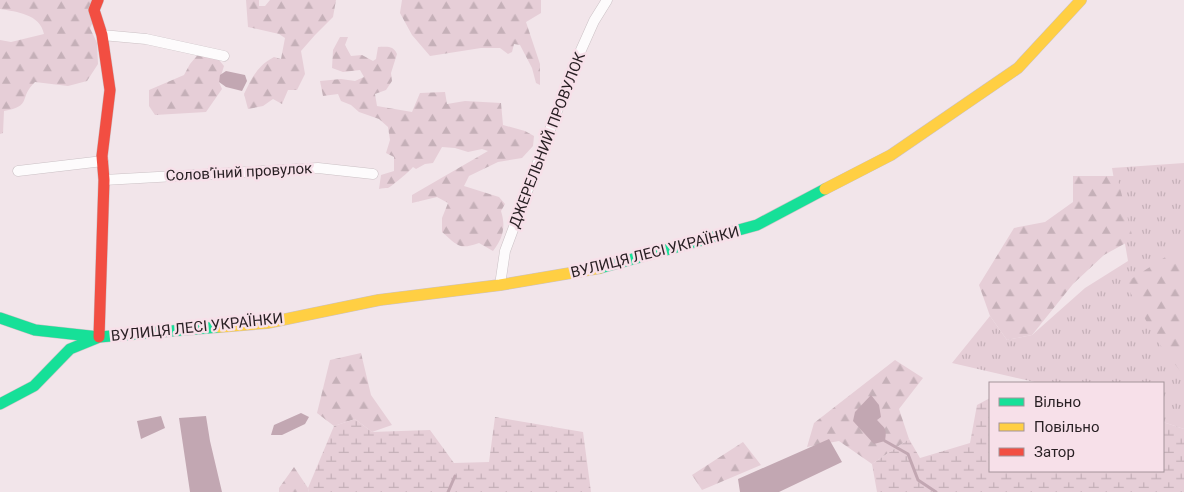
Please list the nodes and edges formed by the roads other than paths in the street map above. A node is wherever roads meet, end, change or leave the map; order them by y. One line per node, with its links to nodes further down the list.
1 (98, 0): 4 (street)
2 (607, 0): 10 (street, ДЖЕРЕЛЬНИЙ ПРОВУЛОК)
3 (1081, 0): 10 (street, ВУЛИЦЯ ЛЕСІ УКРАЇНКИ)
4 (102, 35): 5 (street); 6 (street)
5 (224, 56)
6 (103, 161): 7 (street); 9 (street)
7 (18, 171)
8 (373, 174): 9 (street, Соловʼїний провулок)
9 (104, 180): 12 (street)
10 (500, 285): 12 (street, ВУЛИЦЯ ЛЕСІ УКРАЇНКИ)
11 (0, 318): 12 (street)
12 (98, 337): 13 (street)
13 (0, 404)

